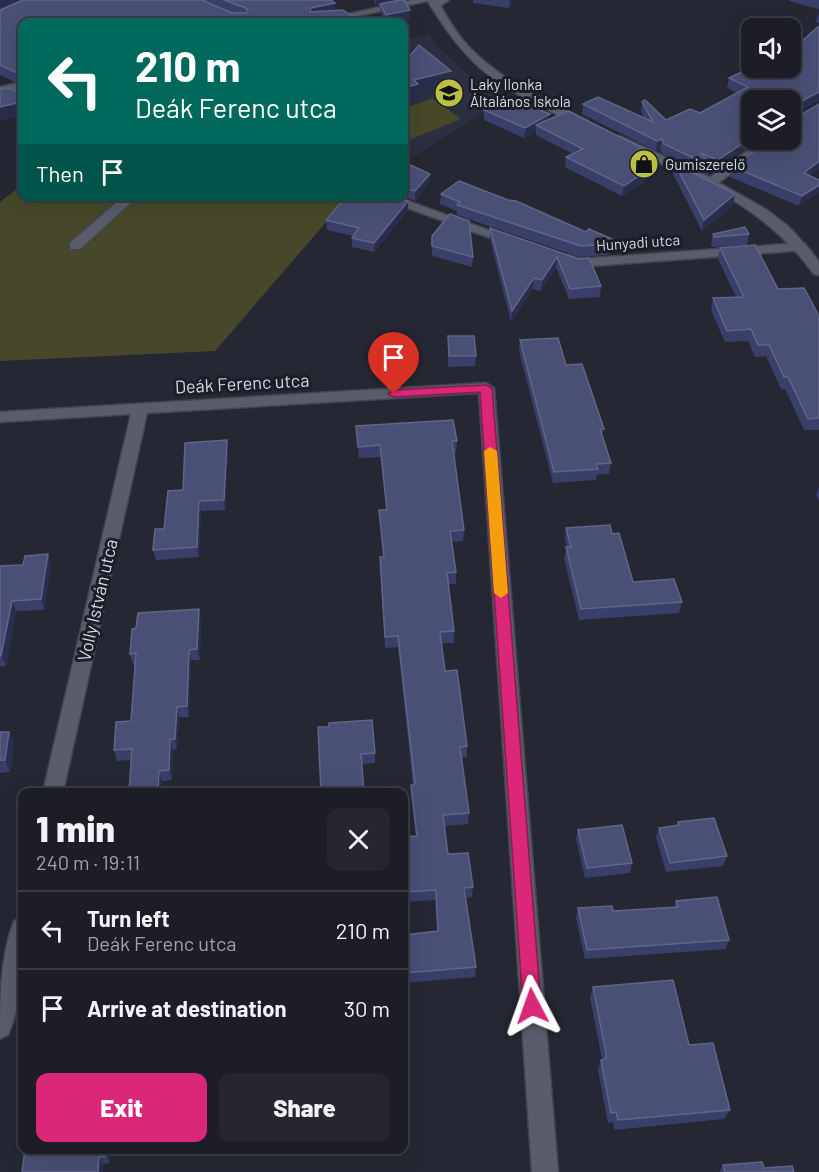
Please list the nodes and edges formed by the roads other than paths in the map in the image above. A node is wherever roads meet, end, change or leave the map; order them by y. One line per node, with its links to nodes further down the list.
1 (435, 1): 2 (street); 7 (street)
2 (339, 18)
3 (18, 86): 4 (street)
4 (0, 90): 5 (street)
5 (18, 97)
6 (756, 150): 7 (street)
7 (710, 183): 12 (street)
8 (126, 201): 11 (street)
9 (395, 201): 10 (street)
10 (523, 244)
11 (75, 246)
12 (801, 247): 13 (street, Hunyadi utca); 14 (street)
13 (556, 255)
14 (819, 271)
15 (140, 409): 16 (street, Deák Ferenc utca); 17 (street, Volly István utca); 20 (street, Deák Ferenc utca)
16 (0, 417)
17 (54, 788)
18 (18, 946): 19 (street)
19 (0, 1027)
20 (545, 1172)

